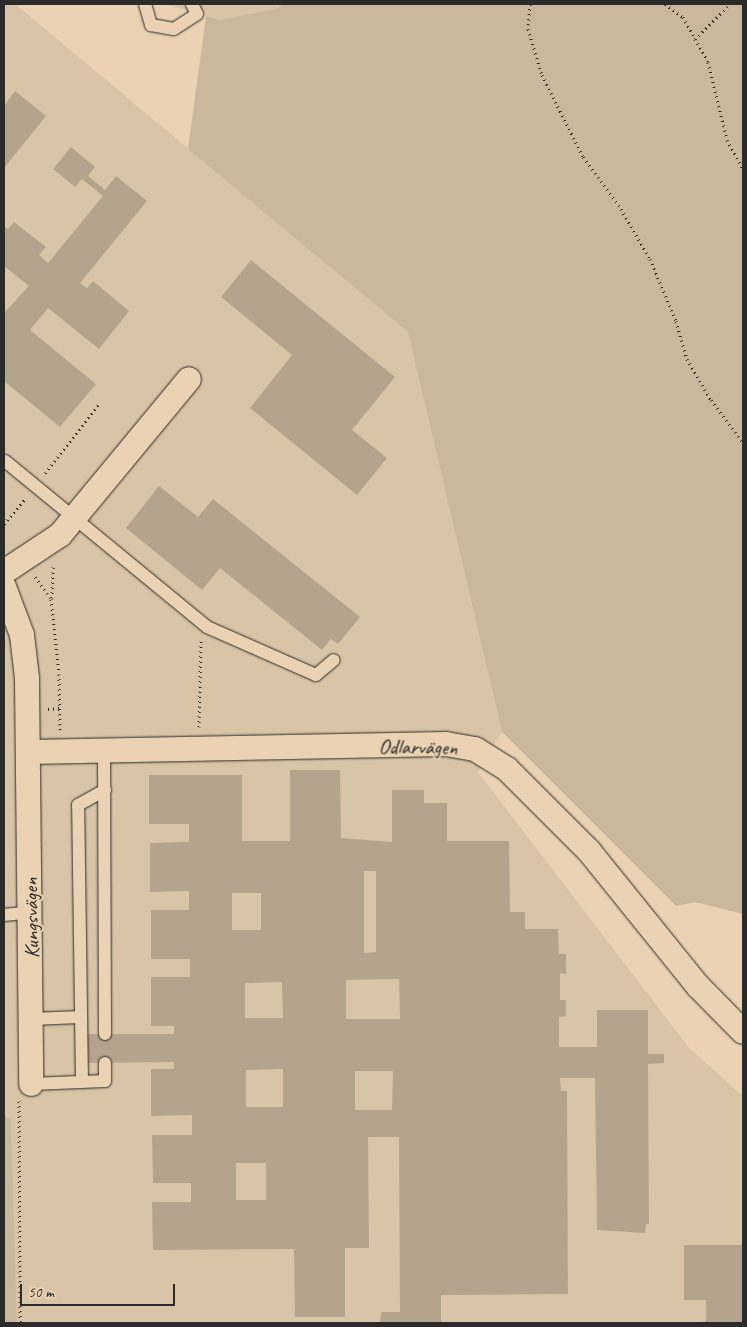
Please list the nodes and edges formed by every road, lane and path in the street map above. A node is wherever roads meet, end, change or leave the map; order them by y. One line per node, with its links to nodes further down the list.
1 (145, 4): 2 (lane)
2 (192, 4)
3 (530, 4): 10 (path)
4 (665, 4): 6 (path)
5 (730, 4): 6 (path)
6 (695, 38): 7 (path)
7 (743, 169)
8 (189, 379): 13 (street)
9 (100, 402): 12 (path)
10 (743, 443)
11 (5, 461): 12 (lane)
12 (35, 486): 13 (lane); 14 (path)
13 (73, 518): 15 (street); 17 (lane)
14 (4, 524)
15 (13, 566): 21 (path)
16 (4, 587): 22 (street, Kungsvägen)
17 (207, 628): 18 (lane); 19 (path)
18 (334, 660)
19 (199, 738)
20 (104, 750): 21 (street, Odlarvägen); 23 (lane); 28 (street, Odlarvägen)
21 (60, 751): 22 (street, Odlarvägen)
22 (28, 752): 24 (street, Kungsvägen)
23 (105, 790): 26 (lane); 29 (lane)
24 (31, 912): 25 (lane); 27 (street, Kungsvägen)
25 (4, 915)
26 (81, 1017): 27 (lane); 31 (lane)
27 (31, 1019): 32 (street, Kungsvägen)
28 (743, 1032)
29 (105, 1034)
30 (105, 1063): 31 (lane)
31 (82, 1082): 32 (lane)
32 (31, 1084)

